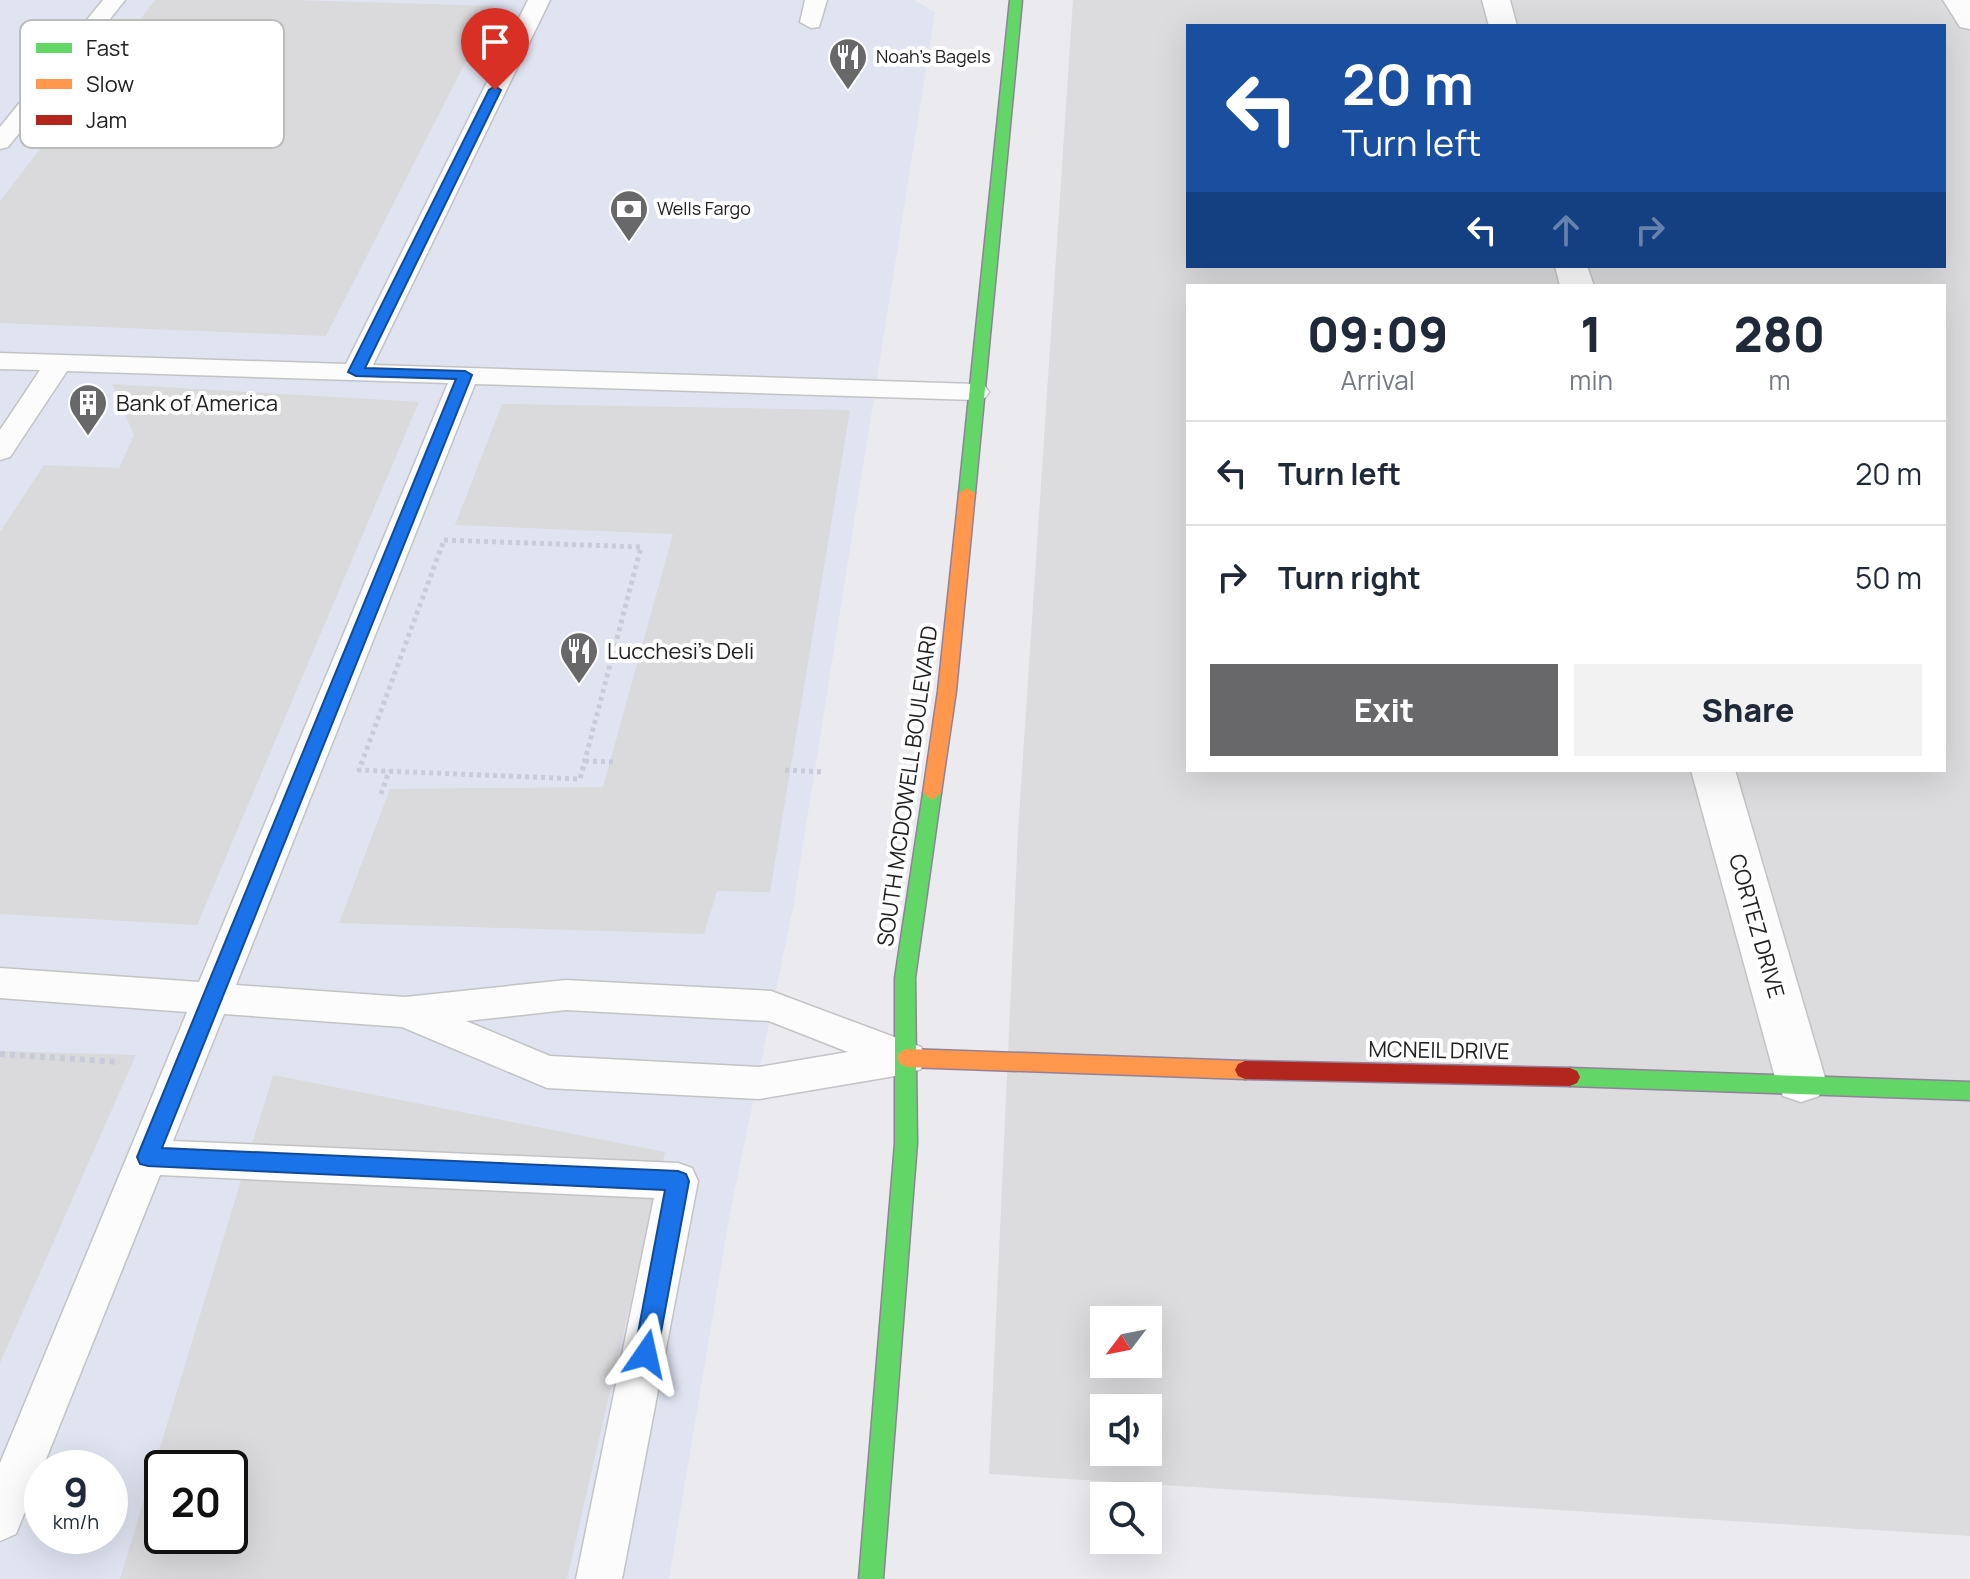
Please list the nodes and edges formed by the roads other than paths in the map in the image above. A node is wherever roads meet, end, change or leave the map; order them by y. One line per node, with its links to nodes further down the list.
1 (114, 0): 7 (lane)
2 (539, 0): 15 (lane)
3 (816, 0): 9 (lane)
4 (1016, 0): 17 (main road, SOUTH MCDOWELL BOULEVARD)
5 (1496, 0): 10 (street)
6 (1957, 0): 8 (street)
7 (98, 20)
8 (1970, 21)
9 (811, 22)
10 (1502, 24)
11 (20, 117): 12 (lane)
12 (0, 142)
13 (0, 361): 14 (lane)
14 (59, 363): 15 (lane); 18 (lane)
15 (356, 372): 16 (lane)
16 (465, 375): 17 (lane); 21 (lane)
17 (975, 392): 23 (main road, SOUTH MCDOWELL BOULEVARD)
18 (0, 451)
19 (1714, 772): 24 (street, CORTEZ DRIVE)
20 (0, 983): 21 (lane)
21 (212, 998): 22 (lane); 26 (lane)
22 (405, 1012): 23 (lane); 23 (lane)
23 (907, 1058): 24 (main road, MCNEIL DRIVE); 29 (main road, SOUTH MCDOWELL BOULEVARD)
24 (1801, 1081): 25 (main road, MCNEIL DRIVE)
25 (1970, 1091)
26 (148, 1157): 27 (lane); 28 (lane)
27 (0, 1518)
28 (600, 1578)
29 (871, 1579)

